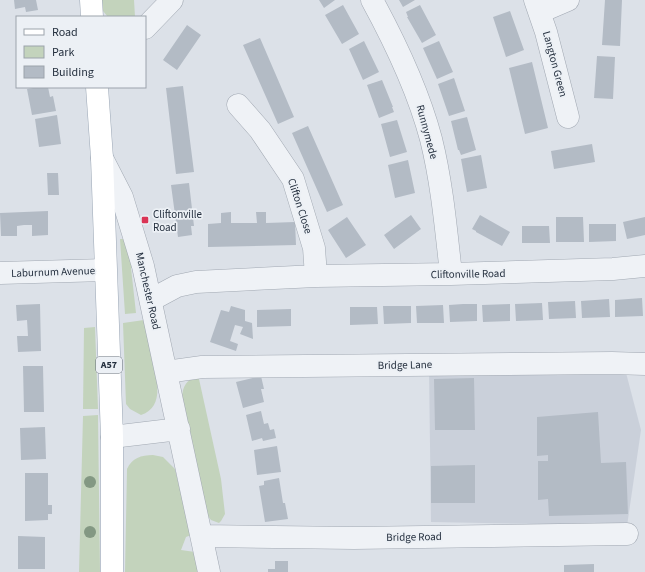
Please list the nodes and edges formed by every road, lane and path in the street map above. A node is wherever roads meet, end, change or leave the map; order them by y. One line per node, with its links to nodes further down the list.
1 (91, 0): 6 (main road)
2 (172, 0): 7 (street)
3 (372, 0): 15 (street, Runnymede)
4 (568, 0): 5 (street, Langton Green)
5 (537, 6): 10 (street, Langton Green)
6 (92, 16)
7 (146, 27)
8 (97, 88): 11 (main road, Manchester Road / A57)
9 (230, 106): 16 (street, Clifton Close)
10 (568, 117)
11 (102, 158): 13 (main road, Manchester Road / A57); 17 (street, Manchester Road)
12 (645, 266): 15 (street, Cliftonville Road)
13 (105, 270): 14 (street, Laburnum Avenue); 21 (main road, Manchester Road / A57)
14 (0, 273)
15 (450, 274): 16 (street, Cliftonville Road)
16 (316, 276): 17 (street, Cliftonville Road)
17 (151, 300): 19 (street, Manchester Road)
18 (645, 364): 19 (street, Bridge Lane)
19 (166, 372): 20 (street, Manchester Road)
20 (179, 429): 21 (street); 23 (street, Manchester Road)
21 (112, 437): 24 (main road, Manchester Road / A57)
22 (627, 534): 23 (street, Bridge Road)
23 (202, 536): 25 (street, Manchester Road)
24 (112, 572)
25 (209, 572)

